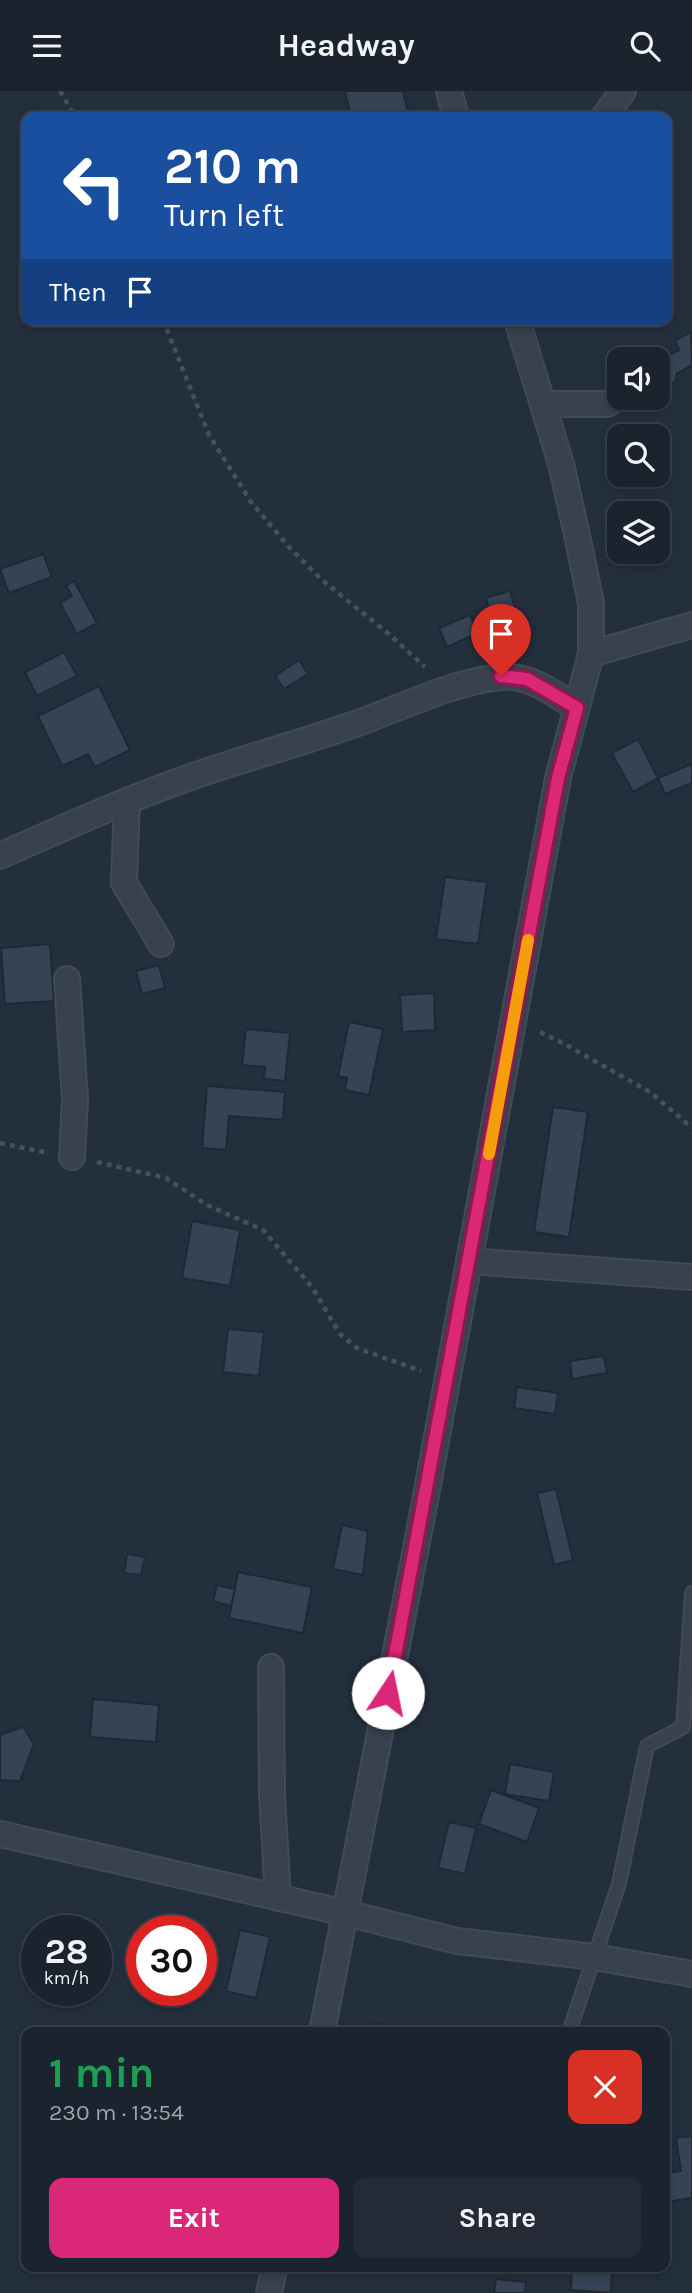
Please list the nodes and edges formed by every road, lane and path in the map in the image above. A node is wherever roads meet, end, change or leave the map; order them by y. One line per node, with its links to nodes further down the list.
1 (60, 91): 4 (path)
2 (449, 91): 5 (street)
3 (623, 91): 6 (street)
4 (72, 112)
5 (455, 112)
6 (608, 112)
7 (165, 326): 13 (path)
8 (519, 326): 9 (street)
9 (543, 404): 10 (street); 12 (street)
10 (607, 404)
11 (692, 625): 12 (street)
12 (591, 654): 14 (street)
13 (446, 690): 14 (street); 15 (street)
14 (577, 708): 19 (street)
15 (127, 802): 16 (street); 17 (street)
16 (0, 856)
17 (161, 944)
18 (67, 979): 22 (street)
19 (513, 1020): 20 (path); 23 (street)
20 (692, 1128)
21 (0, 1143): 22 (path)
22 (72, 1157): 25 (path)
23 (469, 1261): 24 (street); 25 (street)
24 (692, 1277)
25 (447, 1381): 30 (street)
26 (692, 1594): 31 (lane)
27 (271, 1667): 29 (street)
28 (0, 1833): 29 (street)
29 (278, 1898): 30 (street)
30 (346, 1913): 31 (street); 33 (street)
31 (594, 1957): 32 (street); 34 (lane)
32 (692, 1974)
33 (323, 2027)
34 (571, 2027)
35 (274, 2272): 36 (street)
36 (269, 2293)

